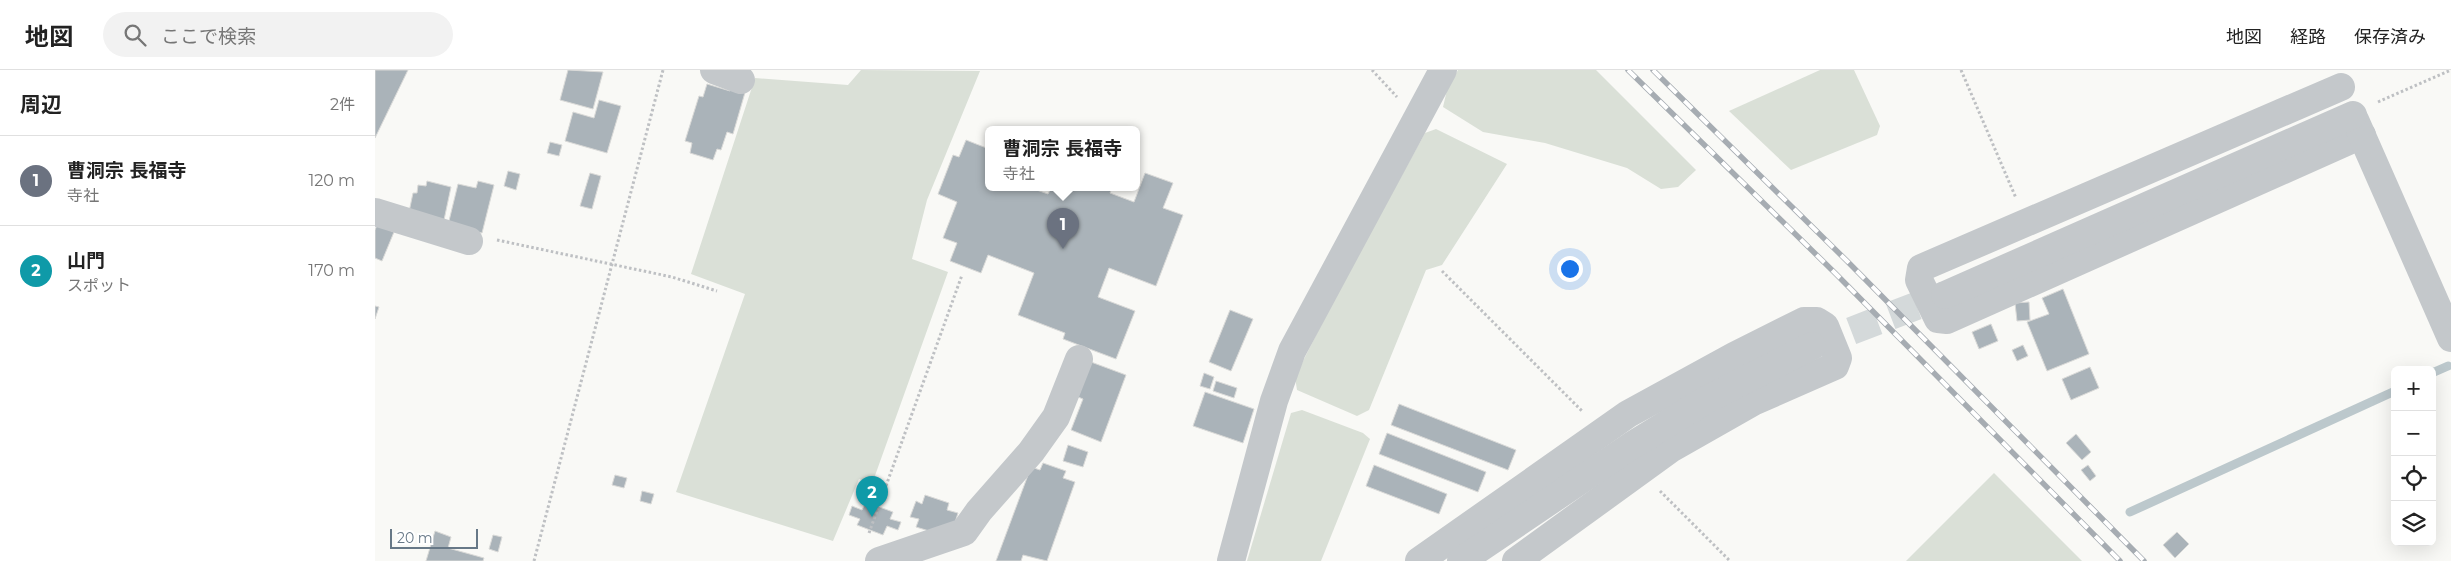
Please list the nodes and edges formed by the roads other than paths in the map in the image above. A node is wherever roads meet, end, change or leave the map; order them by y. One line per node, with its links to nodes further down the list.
1 (714, 70): 4 (street)
2 (1443, 70): 13 (street)
3 (2338, 79): 5 (street); 5 (street)
4 (741, 80)
5 (2357, 126): 8 (street); 9 (street)
6 (375, 212): 7 (street)
7 (469, 241)
8 (1945, 295)
9 (2451, 338)
10 (1812, 346): 15 (street)
11 (1079, 359): 12 (street)
12 (873, 552)
13 (1231, 561)
14 (1419, 561): 16 (street)
15 (1461, 561)
16 (1516, 561)

